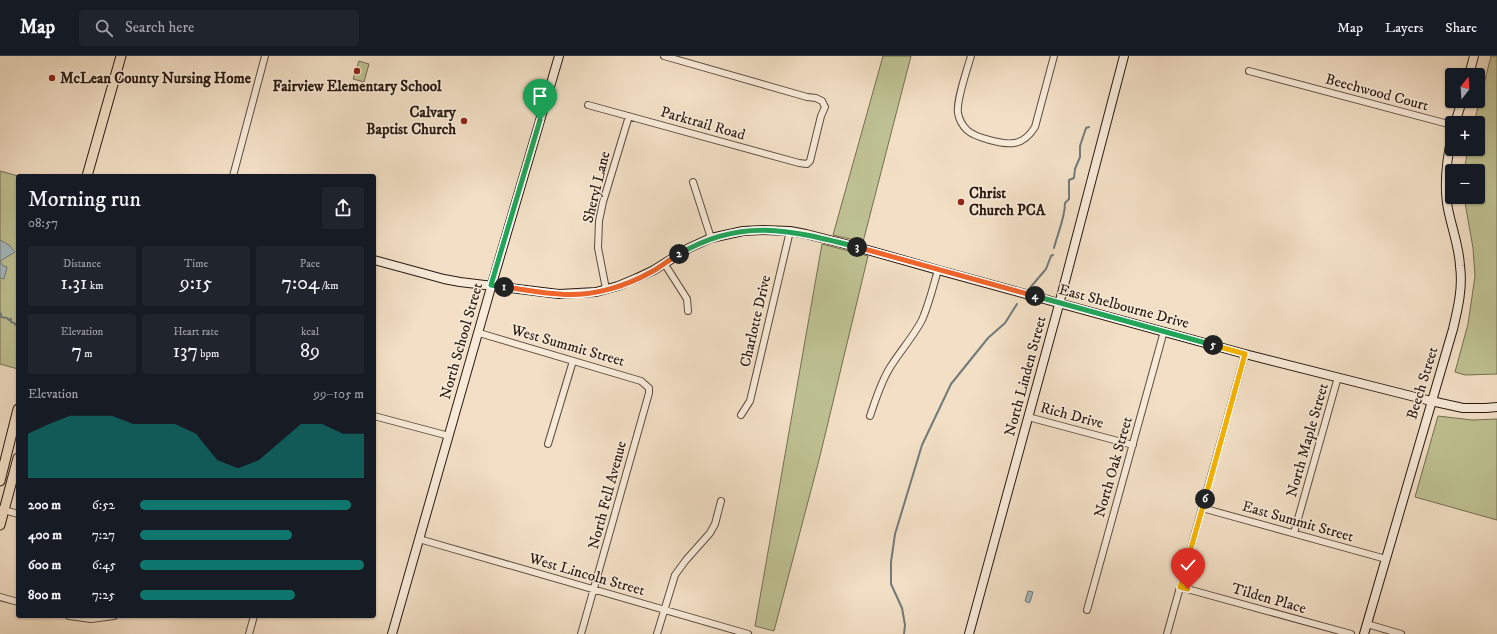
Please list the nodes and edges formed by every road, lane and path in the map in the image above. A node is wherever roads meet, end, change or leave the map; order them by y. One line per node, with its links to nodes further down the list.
1 (121, 56): 15 (main road)
2 (265, 56): 16 (street)
3 (559, 56): 23 (street, North School Street)
4 (664, 56): 12 (street, Parktrail Road)
5 (971, 56): 6 (street)
6 (1054, 56)
7 (1124, 56): 25 (street, North Linden Street)
8 (1474, 56): 9 (street)
9 (1471, 68)
10 (1249, 71): 13 (street, Beechwood Court)
11 (588, 105): 12 (street, Parktrail Road)
12 (629, 116): 24 (street, Sheryl Lane)
13 (1445, 123)
14 (1448, 156): 33 (street, Beech Street)
15 (88, 174)
16 (234, 174)
17 (693, 182): 19 (street)
18 (790, 231): 19 (street, East Shelbourne Drive); 22 (street, East Shelbourne Drive); 35 (street, Charlotte Drive)
19 (711, 238): 21 (street, East Shelbourne Drive)
20 (376, 261): 23 (street)
21 (664, 263): 24 (street, East Shelbourne Drive); 26 (street)
22 (938, 270): 25 (street, East Shelbourne Drive); 36 (street)
23 (491, 285): 24 (street, East Shelbourne Drive); 28 (street, North School Street)
24 (606, 289)
25 (1059, 303): 27 (street, East Shelbourne Drive); 39 (street, North Linden Street)
26 (688, 311)
27 (1164, 331): 29 (street, East Shelbourne Drive); 42 (street, North Oak Street)
28 (479, 333): 30 (street, West Summit Street); 40 (street, North School Street)
29 (1245, 354): 31 (street, East Shelbourne Drive); 46 (street)
30 (573, 361): 32 (street, West Summit Street); 41 (street)
31 (1338, 377): 33 (street, East Shelbourne Drive); 50 (street, North Maple Street)
32 (648, 386): 54 (street, North Fell Avenue)
33 (1431, 402): 34 (street, East Shelbourne Drive); 52 (street, Beech Street)
34 (1497, 407)
35 (741, 415)
36 (870, 416)
37 (16, 417): 44 (main road)
38 (376, 417): 40 (street)
39 (1028, 417): 42 (street, Rich Drive); 68 (street, North Linden Street)
40 (449, 436): 51 (street, North School Street)
41 (548, 444)
42 (1133, 445): 58 (street, North Oak Street)
43 (16, 464): 47 (main road)
44 (0, 480)
45 (721, 501): 57 (street)
46 (1202, 508): 50 (street, East Summit Street); 53 (street)
47 (2, 509): 48 (street); 49 (main road)
48 (16, 513)
49 (0, 525)
50 (1294, 533): 52 (street, East Summit Street)
51 (419, 539): 54 (street, West Lincoln Street); 64 (street, North School Street)
52 (1386, 559): 62 (street, Beech Street)
53 (1180, 587): 69 (street); 70 (street, Tilden Place)
54 (594, 590): 57 (street, West Lincoln Street); 65 (street, North Fell Avenue)
55 (0, 596): 56 (street)
56 (16, 601)
57 (664, 610): 66 (street); 67 (street, West Lincoln Street)
58 (1087, 610)
59 (84, 618): 60 (street)
60 (99, 618)
61 (253, 618): 63 (street)
62 (1367, 624): 71 (street, Beech Street); 72 (street)
63 (248, 634)
64 (392, 634)
65 (582, 634)
66 (657, 634)
67 (748, 634)
68 (969, 634)
69 (1167, 634)
70 (1351, 634)
71 (1364, 634)
72 (1401, 634)

